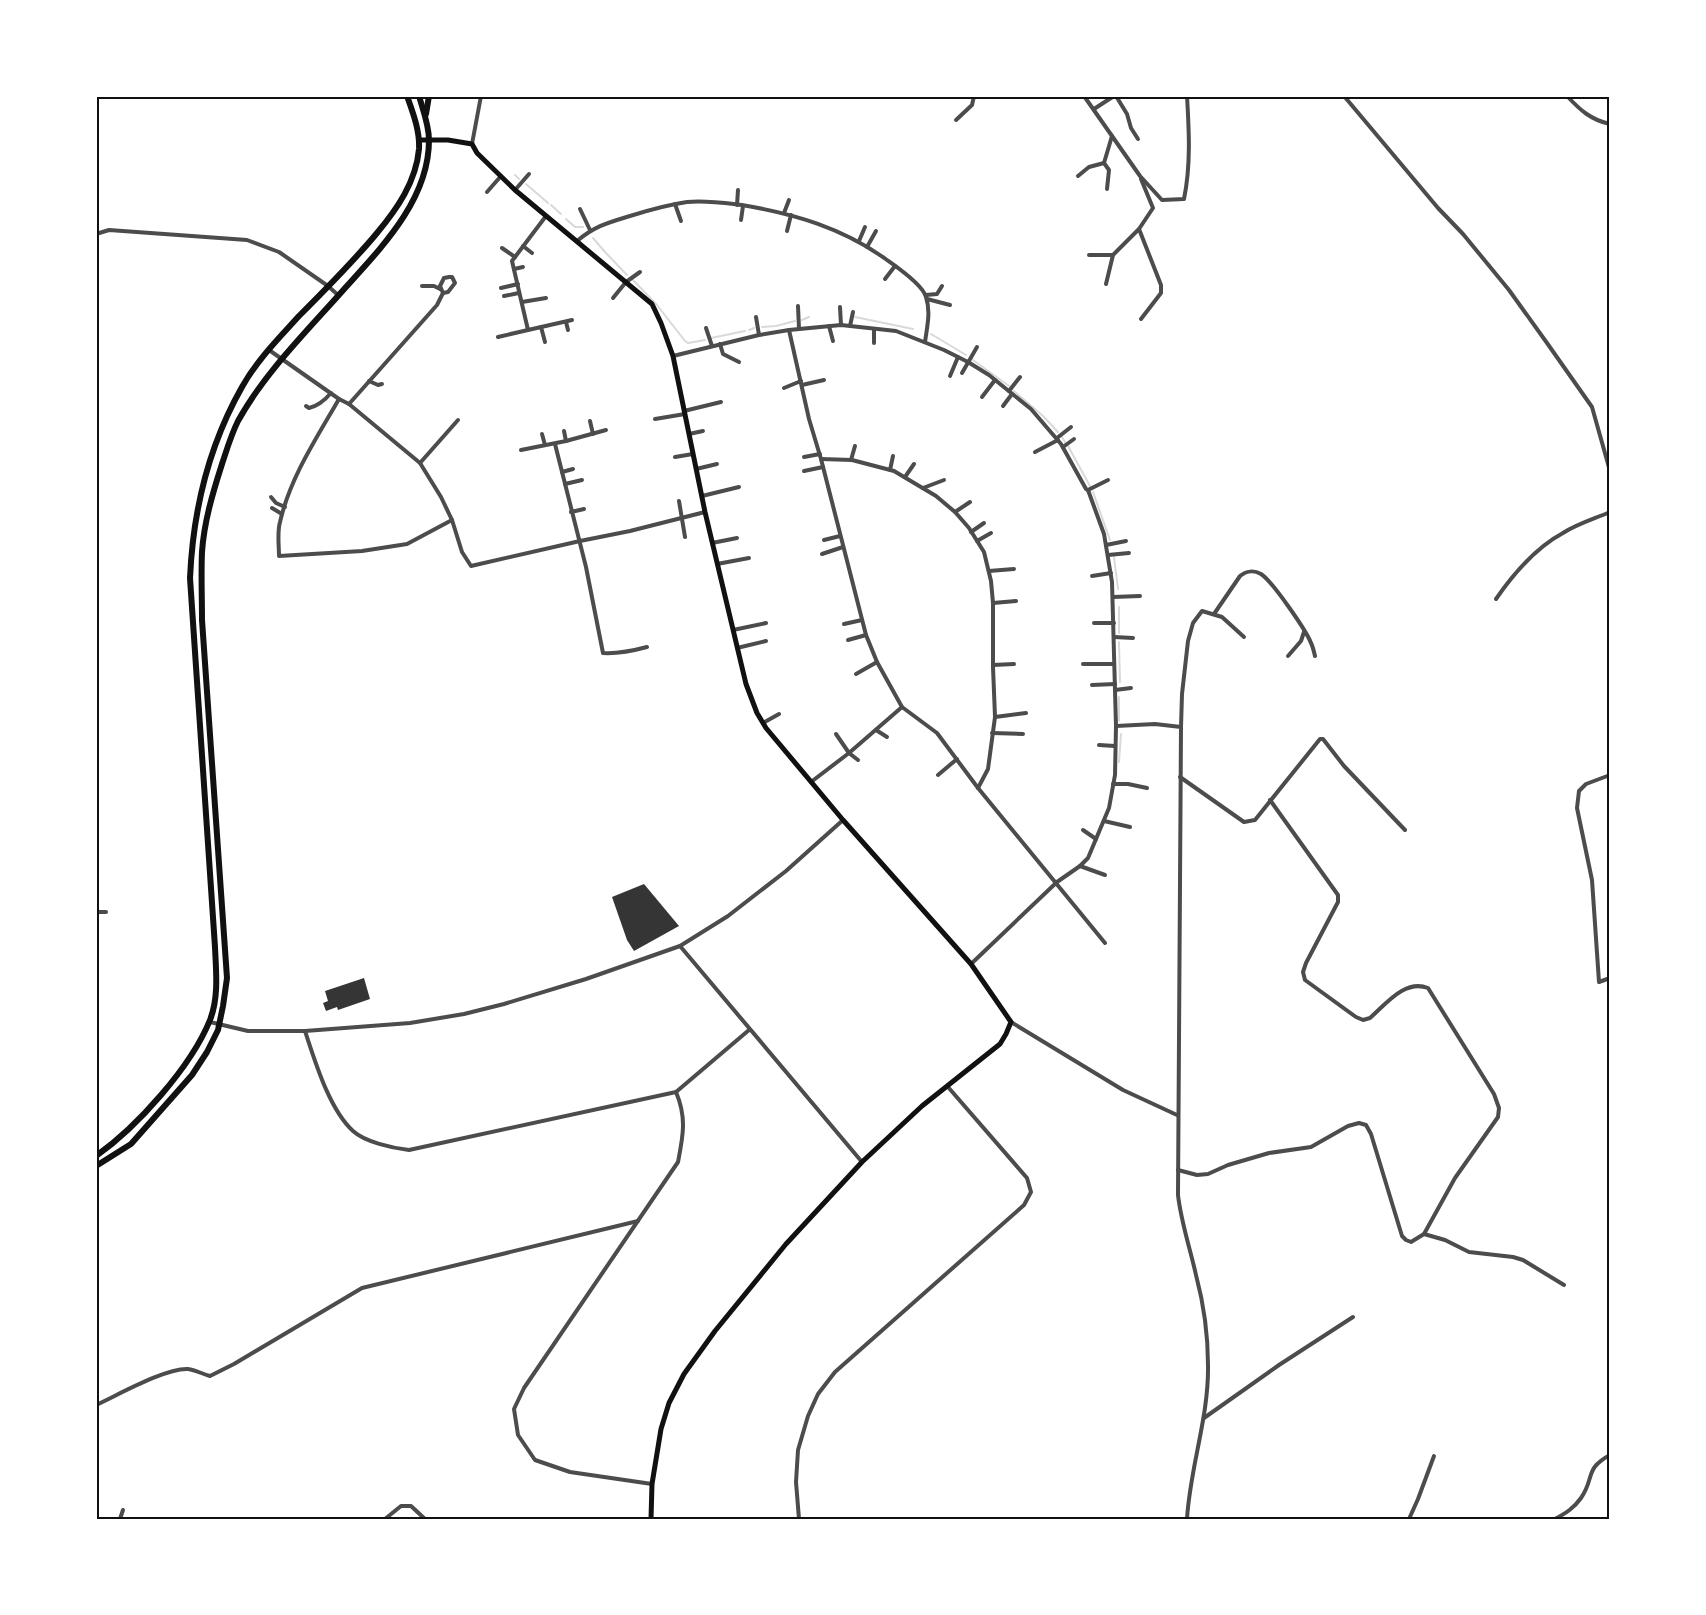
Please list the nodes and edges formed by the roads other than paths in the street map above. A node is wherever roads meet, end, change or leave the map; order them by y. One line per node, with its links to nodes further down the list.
1 (407, 96): 17 (highway)
2 (419, 96): 12 (highway)
3 (429, 96): 12 (highway)
4 (481, 96): 19 (street)
5 (974, 96): 13 (street)
6 (1084, 96): 11 (street)
7 (1115, 96): 11 (street); 16 (street)
8 (1187, 96): 24 (street)
9 (1344, 96): 158 (street)
10 (1567, 96): 14 (street)
11 (1094, 109): 15 (street)
12 (426, 118): 18 (highway)
13 (956, 120)
14 (1610, 124)
15 (1112, 136): 20 (street); 24 (street)
16 (1138, 139)
17 (419, 140): 18 (main road); 62 (highway)
18 (429, 140): 19 (main road); 67 (highway)
19 (472, 144): 22 (main road)
20 (1104, 163): 23 (street); 25 (street)
21 (529, 174): 26 (street)
22 (501, 176): 26 (main road); 28 (street)
23 (1078, 176)
24 (1140, 176): 40 (street)
25 (1107, 189)
26 (515, 190): 36 (main road)
27 (738, 190): 31 (street)
28 (487, 192)
29 (789, 200): 34 (street)
30 (675, 204): 31 (street); 38 (street); 41 (street)
31 (737, 205): 32 (street)
32 (743, 206): 34 (street); 37 (street)
33 (580, 209): 41 (street)
34 (784, 213): 35 (street)
35 (791, 215): 42 (street); 45 (street)
36 (546, 216): 46 (main road); 47 (street)
37 (741, 220)
38 (681, 221)
39 (865, 227): 45 (street)
40 (1139, 228): 52 (street); 78 (street)
41 (590, 230): 46 (street)
42 (787, 231)
43 (876, 231): 48 (street)
44 (96, 234): 62 (street)
45 (859, 241): 48 (street)
46 (576, 242): 59 (main road)
47 (523, 246): 50 (street); 53 (street)
48 (867, 247): 54 (street)
49 (502, 248): 53 (street)
50 (532, 253)
51 (1089, 255): 52 (street)
52 (1113, 255): 61 (street)
53 (515, 256): 56 (street)
54 (895, 266): 58 (street); 69 (street)
55 (523, 267): 56 (street)
56 (514, 269): 60 (street)
57 (640, 272): 59 (street)
58 (885, 279)
59 (626, 282): 71 (street); 101 (main road)
60 (518, 284): 65 (street); 66 (street)
61 (1106, 284)
62 (328, 286): 67 (street); 100 (highway)
63 (422, 286): 111 (street)
64 (942, 286): 69 (street)
65 (501, 288)
66 (519, 293): 68 (street); 72 (street)
67 (339, 296): 103 (highway)
68 (504, 296)
69 (926, 297): 73 (street); 95 (street)
70 (546, 298): 72 (street)
71 (613, 298)
72 (522, 302): 88 (street)
73 (950, 305)
74 (798, 306): 86 (street)
75 (840, 308): 81 (street)
76 (853, 312): 83 (street)
77 (756, 317): 91 (street)
78 (1141, 319)
79 (572, 320): 80 (street)
80 (566, 322): 84 (street); 89 (street)
81 (841, 325): 82 (street); 83 (street)
82 (829, 326): 86 (street); 93 (street)
83 (850, 326): 87 (street)
84 (541, 327): 88 (street); 94 (street)
85 (706, 328): 98 (street)
86 (799, 329): 90 (street)
87 (874, 329): 95 (street); 96 (street)
88 (528, 330): 92 (street)
89 (568, 330)
90 (789, 330): 91 (street); 112 (street)
91 (759, 335): 97 (street)
92 (498, 337)
93 (833, 341)
94 (545, 342)
95 (925, 342): 102 (street)
96 (874, 343)
97 (720, 344): 98 (street); 104 (street)
98 (711, 346): 101 (street)
99 (977, 347): 105 (street)
100 (269, 350): 103 (street); 277 (highway)
101 (673, 356): 123 (main road)
102 (958, 357): 105 (street); 107 (street)
103 (282, 360): 115 (street); 279 (highway)
104 (739, 362)
105 (969, 362): 106 (street); 110 (street)
106 (962, 373)
107 (950, 376)
108 (1020, 377): 116 (street)
109 (824, 380): 112 (street)
110 (995, 380): 116 (street); 117 (street)
111 (369, 381): 113 (street); 120 (street)
112 (801, 383): 114 (street); 144 (street)
113 (382, 384)
114 (784, 388)
115 (331, 393): 118 (street); 121 (street)
116 (1011, 393): 122 (street); 134 (street)
117 (982, 397)
118 (339, 399): 120 (street); 172 (street)
119 (720, 402): 123 (street)
120 (349, 404): 150 (street)
121 (306, 406)
122 (1003, 406)
123 (684, 413): 124 (street); 133 (main road)
124 (655, 419)
125 (458, 420): 150 (street)
126 (590, 421): 132 (street)
127 (1071, 427): 134 (street)
128 (606, 430): 132 (street)
129 (564, 431): 136 (street)
130 (703, 431): 133 (street)
131 (542, 434): 138 (street)
132 (593, 434): 136 (street)
133 (689, 434): 143 (main road)
134 (1057, 439): 140 (street); 142 (street)
135 (1074, 439): 140 (street)
136 (566, 441): 137 (street)
137 (555, 444): 138 (street); 159 (street)
138 (546, 445): 141 (street)
139 (855, 446): 149 (street)
140 (1063, 447): 167 (street)
141 (521, 450)
142 (1035, 452)
143 (693, 454): 146 (street); 155 (main road)
144 (820, 454): 147 (street); 148 (street)
145 (893, 456): 156 (street)
146 (675, 457)
147 (804, 457)
148 (821, 459): 149 (street); 153 (street)
149 (851, 460): 156 (street)
150 (420, 463): 181 (street)
151 (717, 464): 155 (street)
152 (914, 464): 160 (street)
153 (823, 467): 157 (street); 185 (street)
154 (573, 469): 159 (street)
155 (696, 469): 168 (main road)
156 (890, 470): 160 (street)
157 (804, 471)
158 (1610, 471)
159 (562, 472): 164 (street)
160 (905, 477): 166 (street)
161 (582, 480): 164 (street)
162 (944, 480): 166 (street)
163 (1108, 480): 167 (street)
164 (565, 484): 175 (street)
165 (739, 487): 168 (street)
166 (922, 488): 177 (street)
167 (1088, 490): 193 (street)
168 (701, 496): 176 (main road)
169 (271, 497): 172 (street)
170 (679, 501): 180 (street)
171 (970, 502): 177 (street)
172 (285, 507): 179 (street)
173 (272, 508): 179 (street)
174 (584, 510): 175 (street)
175 (571, 512): 189 (street)
176 (705, 512): 180 (street); 192 (main road)
177 (955, 512): 183 (street)
178 (1610, 512): 206 (street)
179 (282, 514): 181 (street)
180 (682, 518): 186 (street); 189 (street)
181 (452, 520): 189 (street)
182 (984, 523): 183 (street)
183 (972, 532): 190 (street)
184 (991, 532): 190 (street)
185 (840, 536): 188 (street); 194 (street)
186 (686, 537)
187 (737, 538): 192 (street)
188 (824, 540)
189 (580, 541): 223 (street)
190 (977, 541): 201 (street)
191 (1126, 541): 193 (street)
192 (712, 543): 199 (main road)
193 (1106, 545): 197 (street)
194 (843, 547): 196 (street); 210 (street)
195 (1129, 553): 197 (street)
196 (822, 554)
197 (1108, 555): 202 (street)
198 (749, 558): 199 (street)
199 (717, 564): 215 (main road)
200 (1014, 569): 201 (street)
201 (989, 571): 208 (street)
202 (1111, 573): 203 (street); 205 (street)
203 (1092, 576)
204 (1140, 596): 205 (street)
205 (1113, 597): 213 (street)
206 (1496, 599)
207 (1016, 601): 208 (street)
208 (993, 603): 231 (street)
209 (1214, 614): 216 (street); 219 (street); 243 (street)
210 (862, 620): 214 (street); 217 (street)
211 (766, 623): 215 (street)
212 (1094, 623): 213 (street)
213 (1114, 623): 218 (street)
214 (844, 624)
215 (733, 630): 224 (main road)
216 (1304, 632): 225 (street); 226 (street)
217 (866, 635): 221 (street); 227 (street)
218 (1114, 637): 220 (street); 230 (street)
219 (1244, 637)
220 (1133, 638)
221 (848, 640)
222 (766, 641): 224 (street)
223 (647, 647)
224 (737, 648): 241 (main road)
225 (1288, 656)
226 (1315, 656)
227 (877, 662): 232 (street); 237 (street)
228 (1014, 664): 231 (street)
229 (1083, 664): 230 (street)
230 (1114, 664): 233 (street)
231 (993, 665): 240 (street)
232 (856, 674)
233 (1115, 684): 234 (street); 236 (street)
234 (1092, 685)
235 (1131, 688): 236 (street)
236 (1115, 690): 242 (street)
237 (902, 707): 244 (street); 252 (street)
238 (1026, 713): 240 (street)
239 (779, 714): 241 (street)
240 (995, 717): 245 (street)
241 (764, 723): 257 (main road)
242 (1116, 726): 243 (street); 250 (street)
243 (1181, 727): 256 (street)
244 (876, 730): 248 (street); 251 (street)
245 (992, 733): 247 (street); 259 (street)
246 (836, 734): 251 (street)
247 (1023, 735)
248 (887, 737)
249 (1099, 745): 250 (street)
250 (1115, 746): 258 (street)
251 (849, 753): 253 (street); 257 (street)
252 (957, 759): 254 (street); 259 (street)
253 (858, 760)
254 (938, 775)
255 (1610, 775): 276 (street)
256 (1180, 777): 261 (street); 284 (street)
257 (812, 782): 262 (main road)
258 (1113, 784): 260 (street); 263 (street)
259 (978, 788): 270 (street)
260 (1148, 788)
261 (1270, 800): 266 (street); 290 (street)
262 (843, 820): 274 (street); 275 (main road)
263 (1104, 821): 264 (street); 267 (street)
264 (1130, 827)
265 (1083, 830): 267 (street)
266 (1406, 831)
267 (1096, 839): 268 (street)
268 (1080, 866): 269 (street); 270 (street)
269 (1105, 875)
270 (1057, 882): 273 (street); 275 (street)
271 (96, 912): 272 (street)
272 (106, 912)
273 (1105, 943)
274 (680, 946): 280 (street); 281 (street)
275 (970, 964): 278 (main road)
276 (1610, 978)
277 (209, 1022): 279 (street); 285 (highway)
278 (1011, 1022): 282 (main road); 284 (street)
279 (219, 1024): 281 (street); 287 (highway)
280 (750, 1030): 283 (street); 286 (street)
281 (305, 1031): 283 (street)
282 (948, 1087): 286 (main road); 303 (street)
283 (676, 1092): 289 (street)
284 (1177, 1115): 288 (street)
285 (96, 1156)
286 (862, 1162): 297 (main road)
287 (96, 1166)
288 (1178, 1170): 290 (street); 294 (street)
289 (638, 1221): 293 (street); 297 (street)
290 (1424, 1234): 291 (street)
291 (1564, 1285)
292 (1353, 1317): 294 (street)
293 (96, 1405)
294 (1203, 1418): 304 (street)
295 (1610, 1455): 306 (street)
296 (1434, 1456): 305 (street)
297 (651, 1484): 302 (main road)
298 (123, 1510): 299 (street)
299 (120, 1519)
300 (385, 1519): 301 (street)
301 (425, 1519)
302 (651, 1519)
303 (799, 1519)
304 (1187, 1519)
305 (1409, 1519)
306 (1555, 1519)

